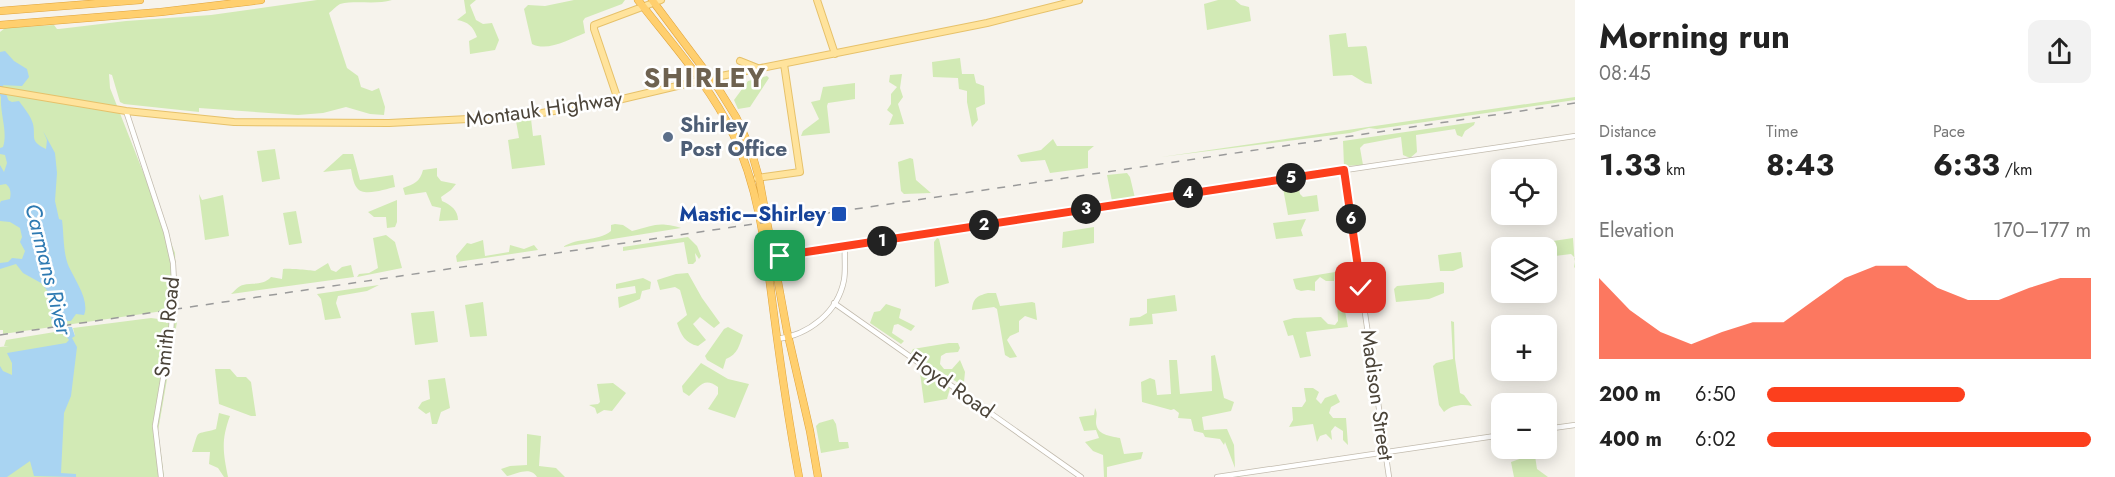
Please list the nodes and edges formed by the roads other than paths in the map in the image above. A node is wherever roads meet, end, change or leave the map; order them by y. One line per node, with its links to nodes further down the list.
1 (140, 0): 6 (highway)
2 (261, 0): 7 (highway)
3 (817, 0): 10 (main road)
4 (1079, 0): 10 (main road, Montauk Highway)
5 (649, 2): 8 (highway); 15 (highway); 17 (main road)
6 (0, 11)
7 (0, 25)
8 (684, 37): 9 (highway); 9 (highway)
9 (690, 51): 14 (highway)
10 (835, 54): 12 (main road, Montauk Highway)
11 (740, 61): 13 (main road)
12 (784, 64): 13 (main road, Montauk Highway); 23 (main road)
13 (760, 69): 14 (main road, Montauk Highway)
14 (711, 78): 15 (main road, Montauk Highway); 23 (highway)
15 (701, 81): 17 (main road, Montauk Highway); 19 (highway)
16 (2, 91): 18 (main road, Montauk Highway)
17 (618, 100): 18 (main road, Montauk Highway)
18 (126, 111): 35 (street, Smith Road)
19 (729, 127): 21 (highway); 23 (highway)
20 (1575, 136): 22 (street)
21 (726, 137)
22 (1344, 170): 24 (street); 34 (street, Madison Street)
23 (755, 179): 25 (highway); 30 (highway)
24 (845, 246): 25 (street); 26 (street)
25 (773, 257): 29 (highway)
26 (834, 303): 27 (street, Floyd Road); 28 (street)
27 (848, 312): 28 (street); 38 (street, Floyd Road)
28 (826, 314): 29 (street)
29 (788, 337): 30 (street); 37 (highway)
30 (777, 339): 36 (highway)
31 (1575, 424): 32 (street)
32 (1557, 427)
33 (1491, 437): 34 (street)
34 (1386, 452): 39 (street); 40 (street, Madison Street)
35 (161, 477)
36 (799, 477)
37 (818, 477)
38 (1081, 477)
39 (1217, 477)
40 (1389, 477)

